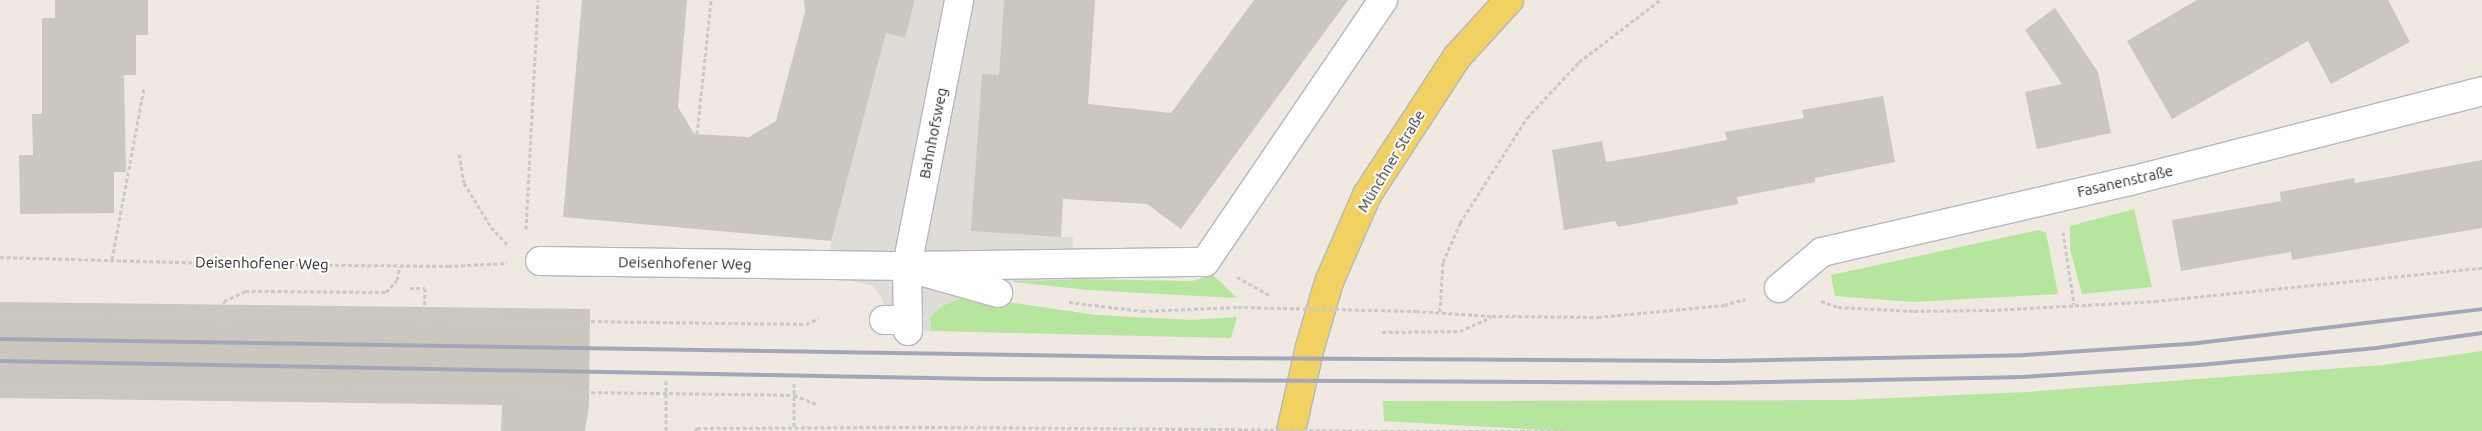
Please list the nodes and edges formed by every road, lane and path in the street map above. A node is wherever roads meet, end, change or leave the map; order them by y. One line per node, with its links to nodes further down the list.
1 (538, 0): 12 (path)
2 (711, 0): 9 (path)
3 (959, 0): 18 (street, Bahnhofsweg)
4 (1383, 0): 18 (street)
5 (1509, 0): 48 (main road, Münchner Straße)
6 (1660, 0): 27 (path)
7 (144, 88): 15 (path)
8 (2482, 91): 11 (street, Fasanenstraße)
9 (697, 134)
10 (459, 154): 13 (path)
11 (2053, 198): 22 (street, Fasanenstraße); 26 (path)
12 (525, 235)
13 (511, 248)
14 (0, 257): 15 (path, Deisenhofener Weg)
15 (112, 259): 17 (path, Deisenhofener Weg)
16 (527, 262): 17 (path, Deisenhofener Weg); 18 (street, Deisenhofener Weg)
17 (400, 266): 29 (path)
18 (907, 266): 23 (street); 33 (street, Bahnhofsweg)
19 (2482, 268): 26 (path)
20 (1250, 285): 24 (path)
21 (410, 288): 31 (path)
22 (1779, 288): 26 (path); 30 (path)
23 (998, 293)
24 (1269, 295)
25 (1066, 302): 27 (path, bridge)
26 (2074, 304)
27 (1440, 312): 30 (path)
28 (0, 313): 29 (path)
29 (224, 316): 31 (path); 34 (path)
30 (1492, 316): 36 (path)
31 (424, 318): 32 (path); 35 (path)
32 (819, 318)
33 (900, 324)
34 (224, 329)
35 (424, 332)
36 (1382, 332)
37 (666, 381): 40 (path)
38 (794, 383): 41 (path)
39 (0, 384): 40 (path)
40 (666, 393): 41 (path); 46 (path)
41 (794, 395): 42 (path); 43 (path)
42 (816, 404)
43 (794, 427): 44 (path); 47 (path)
44 (800, 429): 45 (path, bridge)
45 (1384, 430): 49 (path)
46 (666, 431)
47 (696, 431)
48 (1291, 431)
49 (1416, 431): 50 (path)
50 (1564, 431)

